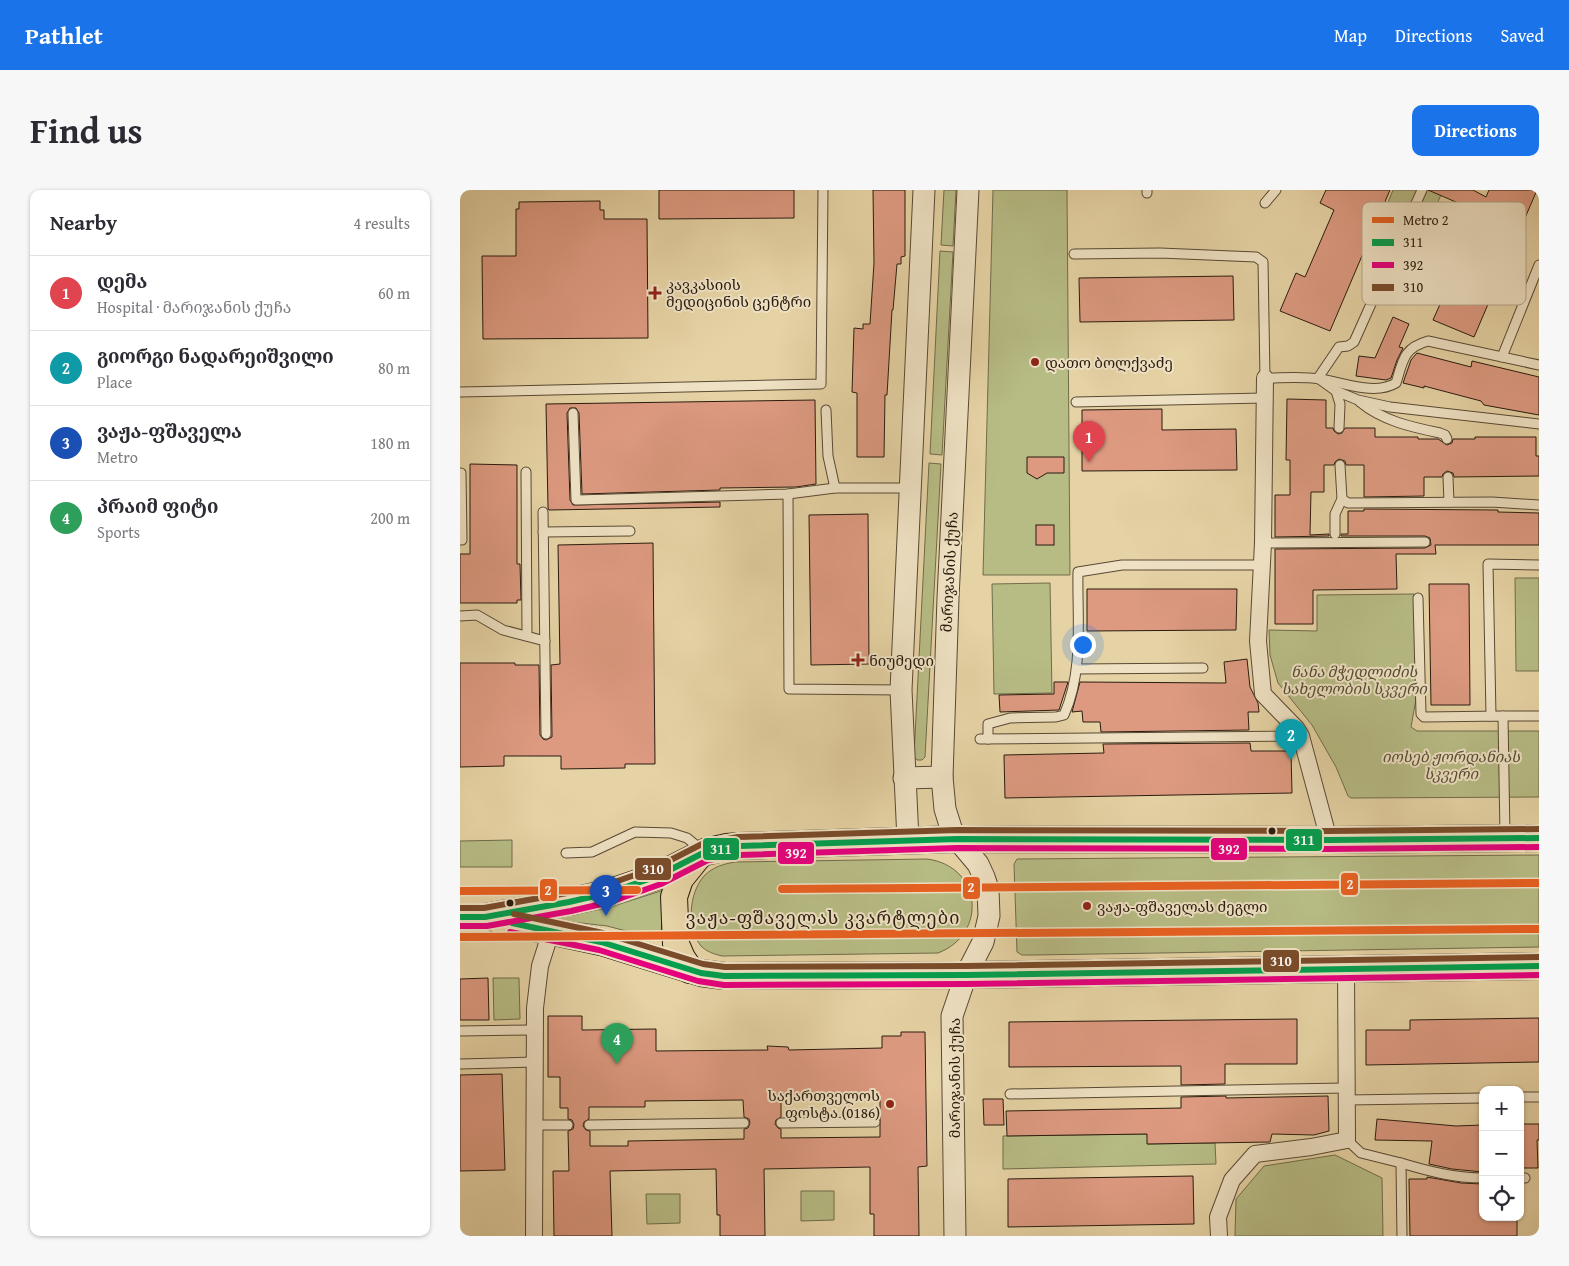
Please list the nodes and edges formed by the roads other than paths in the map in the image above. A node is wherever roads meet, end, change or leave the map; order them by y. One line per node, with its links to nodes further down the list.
1 (823, 190): 18 (lane)
2 (924, 190): 32 (street)
3 (968, 190): 58 (street, მარიჯანის ქუჩა)
4 (1276, 190): 6 (lane)
5 (1422, 190): 7 (lane)
6 (1265, 202)
7 (1417, 202)
8 (1074, 254): 15 (lane)
9 (1539, 266): 10 (lane)
10 (1526, 298)
11 (1371, 305): 16 (lane)
12 (1523, 305): 13 (lane)
13 (1502, 357): 14 (lane); 16 (lane)
14 (1539, 365)
15 (1264, 378): 16 (lane); 19 (street)
16 (1318, 378): 17 (lane)
17 (1336, 391): 20 (lane); 25 (lane)
18 (460, 392)
19 (1264, 398): 21 (lane); 43 (street)
20 (1358, 400): 24 (lane); 26 (lane)
21 (1076, 402)
22 (826, 410): 31 (lane)
23 (573, 413): 33 (lane)
24 (1539, 424)
25 (1340, 428)
26 (1447, 439)
27 (1340, 465): 34 (lane)
28 (526, 472): 48 (lane)
29 (461, 474): 41 (lane)
30 (1448, 477): 35 (lane)
31 (835, 488): 32 (lane); 33 (lane)
32 (909, 488): 52 (street)
33 (788, 494): 52 (lane)
34 (1342, 499): 35 (lane); 40 (lane)
35 (1449, 502): 36 (lane)
36 (1539, 505)
37 (543, 512): 39 (lane)
38 (630, 531): 39 (lane)
39 (543, 532): 49 (lane)
40 (1335, 534)
41 (460, 540)
42 (1425, 542): 43 (lane)
43 (1263, 543): 44 (street)
44 (1262, 564): 51 (lane); 57 (street)
45 (1539, 565): 53 (lane)
46 (1418, 598): 53 (lane)
47 (460, 616): 48 (lane)
48 (527, 636): 49 (lane)
49 (545, 641): 56 (lane)
50 (1203, 668): 51 (lane)
51 (1077, 669): 57 (lane)
52 (901, 690): 59 (street)
53 (1491, 716): 54 (lane)
54 (1503, 716): 55 (lane); 61 (lane)
55 (1539, 716)
56 (546, 734)
57 (1301, 736): 64 (street)
58 (942, 777): 59 (street); 60 (street, მარიჯანის ქუჩა)
59 (904, 778): 63 (street)
60 (957, 838): 63 (main road); 64 (main road); 72 (street, მარიჯანის ქუჩა)
61 (1505, 838): 62 (main road); 64 (main road)
62 (1539, 838)
63 (908, 840): 66 (main road)
64 (1330, 840)
65 (566, 853): 66 (lane)
66 (703, 853): 67 (main road); 71 (main road)
67 (472, 917): 68 (main road)
68 (551, 931): 71 (main road); 73 (street)
69 (1539, 966): 70 (main road)
70 (1346, 969): 72 (main road); 78 (street)
71 (690, 970): 72 (main road)
72 (966, 975): 92 (street, მარიჯანის ქუჩა)
73 (534, 1030): 74 (lane); 75 (street)
74 (460, 1031)
75 (534, 1062): 76 (lane); 85 (street)
76 (460, 1064)
77 (1010, 1094): 78 (lane)
78 (1347, 1094): 81 (lane); 88 (street)
79 (1524, 1097): 80 (lane)
80 (1539, 1097)
81 (1479, 1098)
82 (875, 1122): 84 (lane)
83 (744, 1123): 87 (lane)
84 (781, 1123)
85 (534, 1125): 86 (lane); 91 (street)
86 (568, 1125)
87 (589, 1125)
88 (1347, 1140): 89 (lane); 93 (street)
89 (1401, 1163): 90 (lane); 94 (lane)
90 (1479, 1178)
91 (534, 1236)
92 (955, 1236)
93 (1219, 1236)
94 (1402, 1236)

